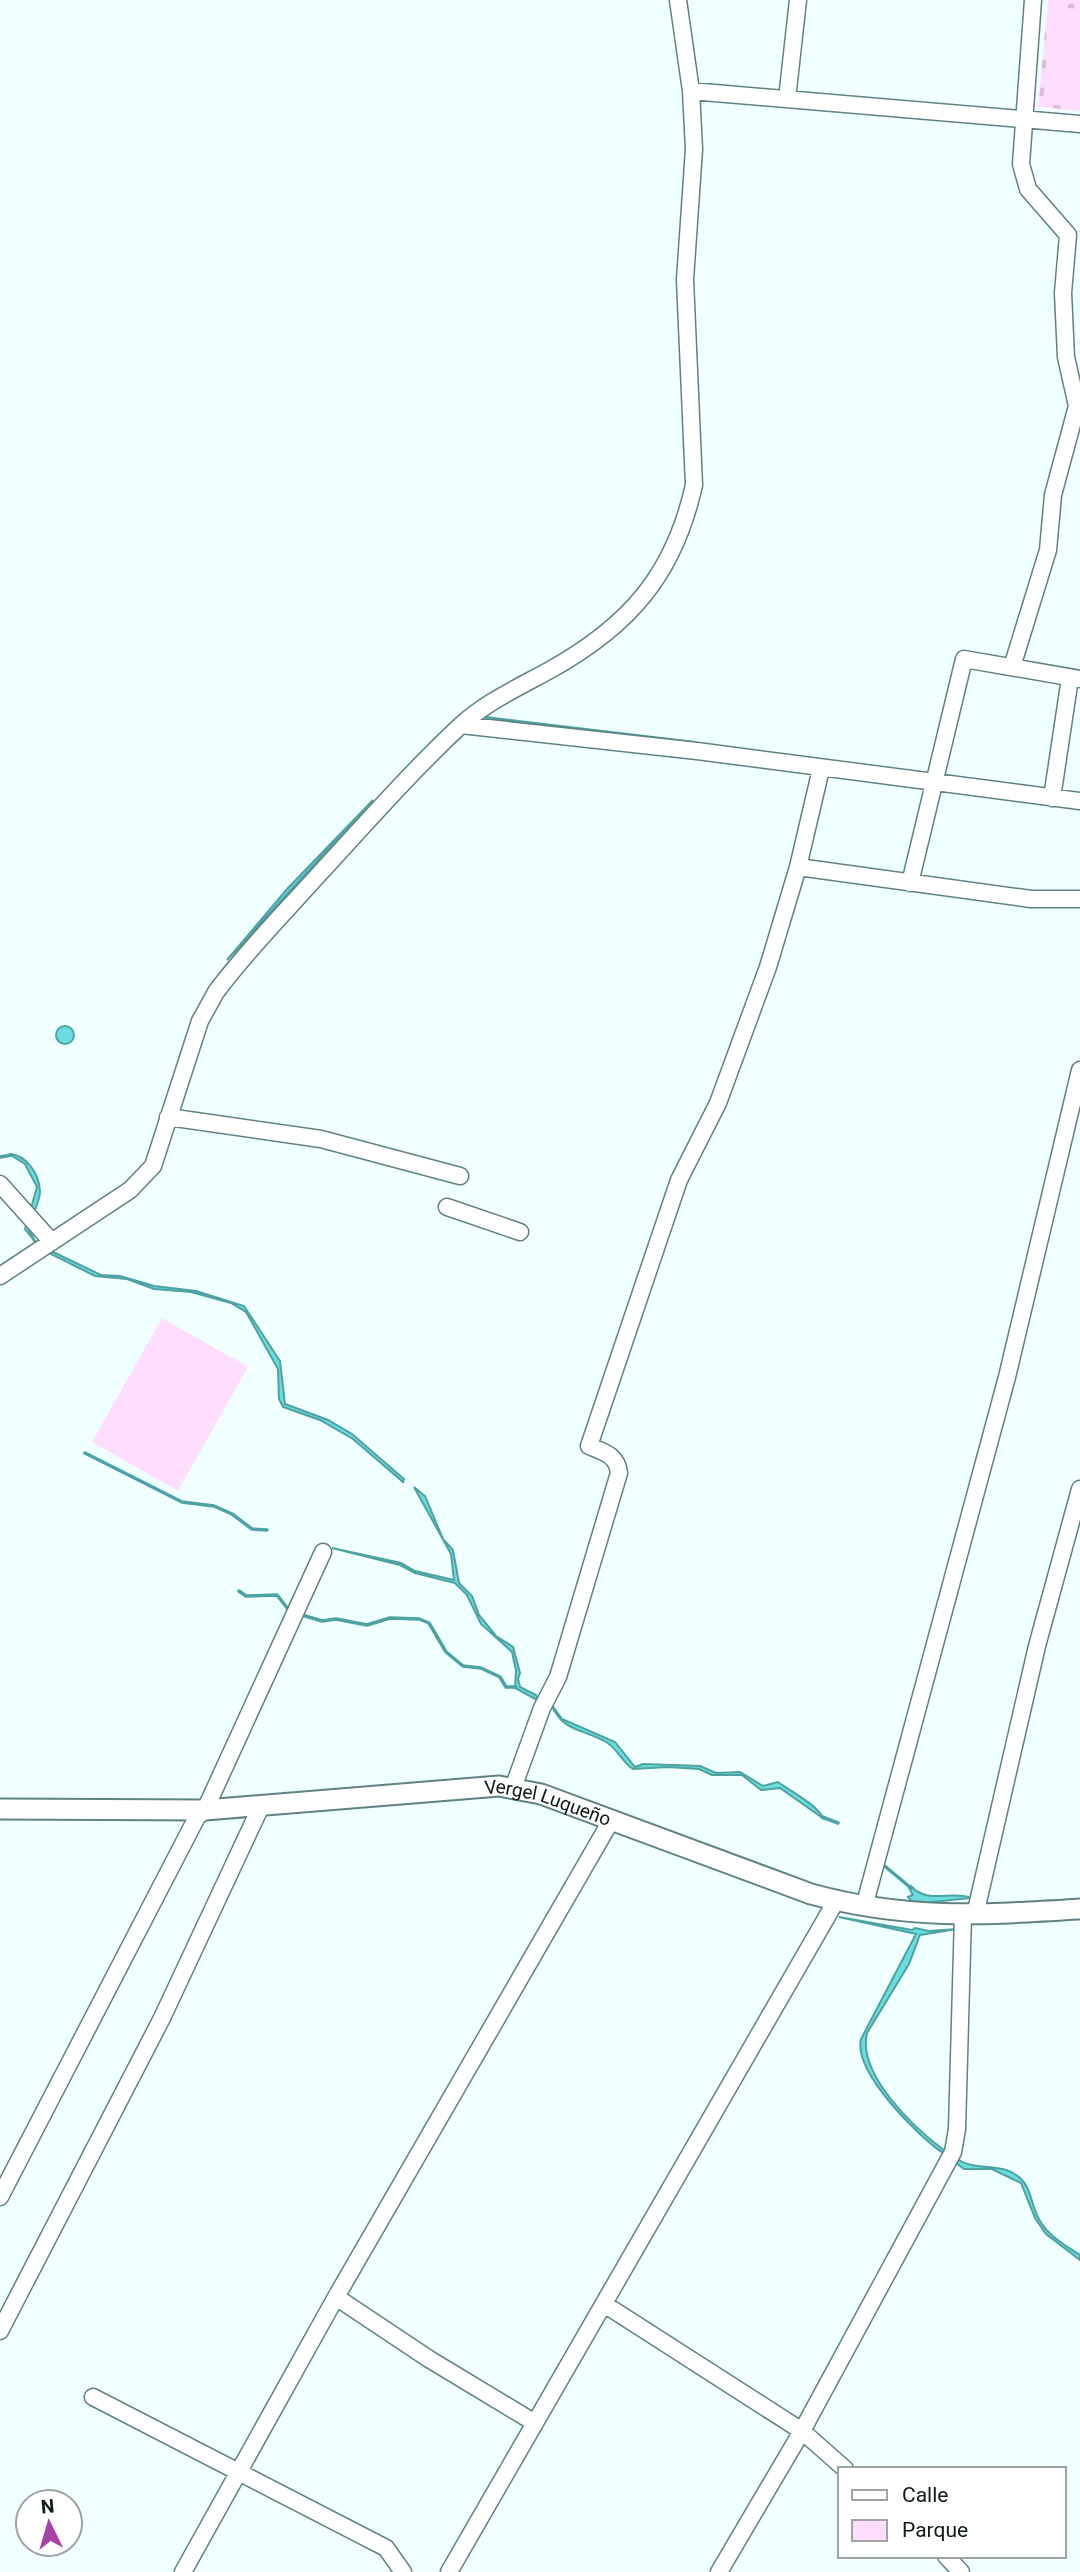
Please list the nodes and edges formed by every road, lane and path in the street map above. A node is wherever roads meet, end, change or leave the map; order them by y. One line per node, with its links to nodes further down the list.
1 (678, 0): 4 (street)
2 (798, 0): 5 (street)
3 (1033, 0): 6 (street)
4 (691, 91): 5 (street); 10 (street)
5 (787, 99): 6 (street)
6 (1024, 119): 7 (street); 8 (street)
7 (1080, 124)
8 (1012, 667): 9 (street); 12 (street)
9 (1075, 678): 13 (street)
10 (461, 725): 11 (street); 19 (street)
11 (821, 769): 12 (street); 15 (street)
12 (934, 784): 13 (street); 16 (street)
13 (1052, 798): 14 (street)
14 (1080, 801)
15 (798, 867): 16 (street); 28 (street)
16 (910, 883): 17 (street)
17 (1080, 899)
18 (1080, 1070): 34 (street)
19 (168, 1117): 20 (street); 24 (street)
20 (460, 1176)
21 (0, 1184): 24 (street)
22 (447, 1207): 23 (street)
23 (520, 1232)
24 (52, 1242): 25 (street)
25 (0, 1276)
26 (1080, 1489): 36 (street)
27 (323, 1552): 31 (street)
28 (513, 1788): 29 (main road, Vergel Luqueño); 32 (main road, Vergel Luqueño)
29 (262, 1804): 31 (main road, Vergel Luqueño); 40 (street)
30 (0, 1809): 31 (main road, Vergel Luqueño)
31 (205, 1810): 37 (street)
32 (611, 1819): 33 (main road, Vergel Luqueño); 38 (street)
33 (836, 1901): 34 (main road, Vergel Luqueño); 39 (street)
34 (864, 1907): 36 (main road, Vergel Luqueño)
35 (1080, 1909): 36 (main road, Vergel Luqueño)
36 (969, 1915): 43 (street)
37 (0, 2197)
38 (335, 2297): 42 (street); 45 (street)
39 (604, 2304): 42 (street); 43 (street)
40 (0, 2331)
41 (93, 2397): 45 (street)
42 (535, 2423): 49 (street)
43 (802, 2431): 44 (street); 50 (street)
44 (843, 2467)
45 (238, 2472): 47 (street); 48 (street)
46 (948, 2558): 51 (street)
47 (183, 2572)
48 (403, 2572)
49 (449, 2572)
50 (719, 2572)
51 (961, 2572)

